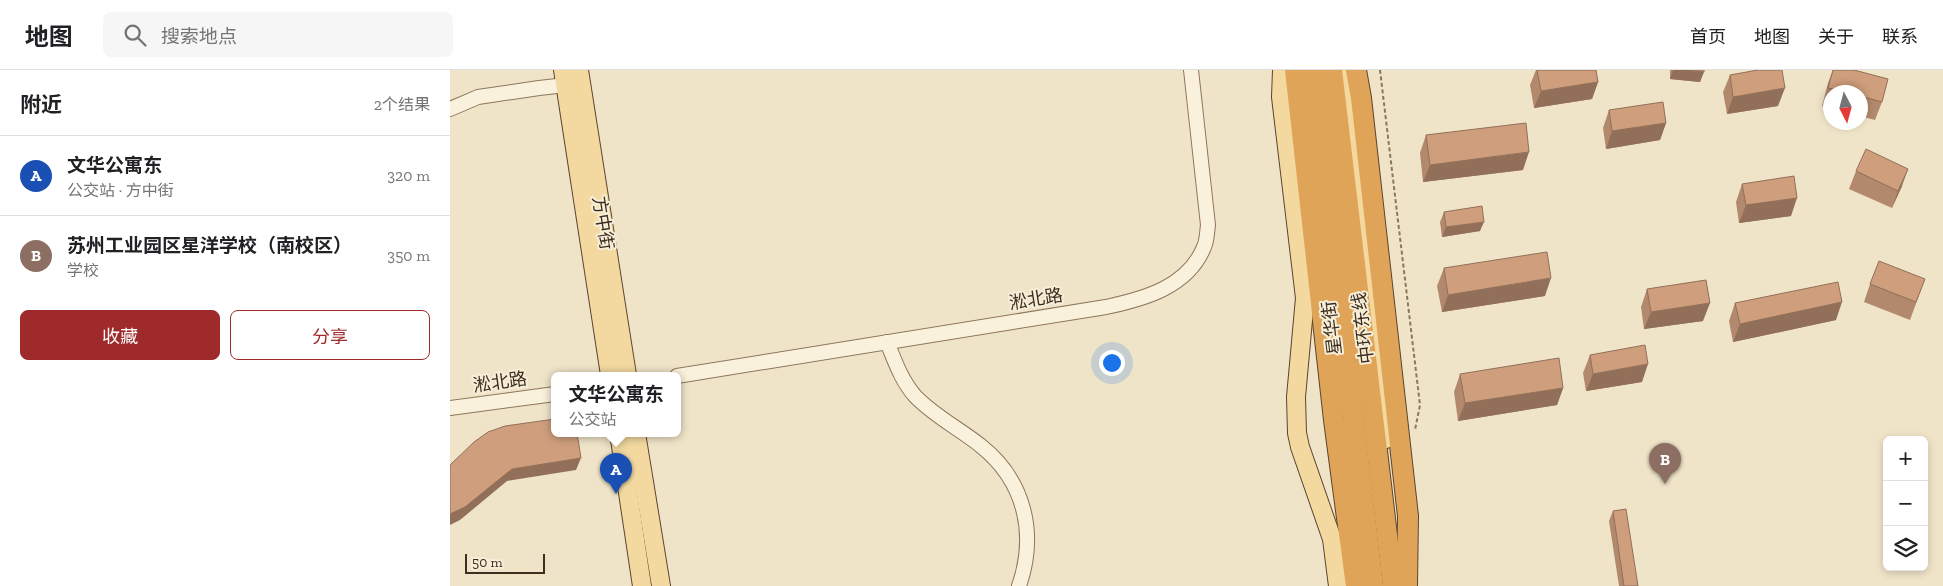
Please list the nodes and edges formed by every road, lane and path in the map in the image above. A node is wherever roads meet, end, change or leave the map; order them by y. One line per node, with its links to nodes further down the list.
1 (1191, 70): 12 (street, 淞北路)
2 (1282, 70): 24 (main road)
3 (1295, 70): 25 (highway)
4 (1301, 70): 26 (main road, 星华街)
5 (1313, 70): 27 (highway, 中环东线)
6 (1332, 70): 28 (highway, 中环东线)
7 (1343, 70): 29 (main road)
8 (1356, 70): 30 (highway)
9 (1380, 70): 18 (path)
10 (572, 77): 11 (street); 13 (main road, 方中街); 14 (main road, 方中街)
11 (450, 109)
12 (887, 342): 15 (street, 淞北路); 23 (street)
13 (610, 372)
14 (626, 372)
15 (681, 375)
16 (551, 395): 17 (street, 淞北路)
17 (450, 408)
18 (1414, 434)
19 (620, 437): 21 (main road)
20 (637, 437): 22 (main road)
21 (642, 586)
22 (661, 586)
23 (1019, 586)
24 (1338, 586)
25 (1356, 586)
26 (1363, 586)
27 (1373, 586)
28 (1393, 586)
29 (1403, 586)
30 (1407, 586)

